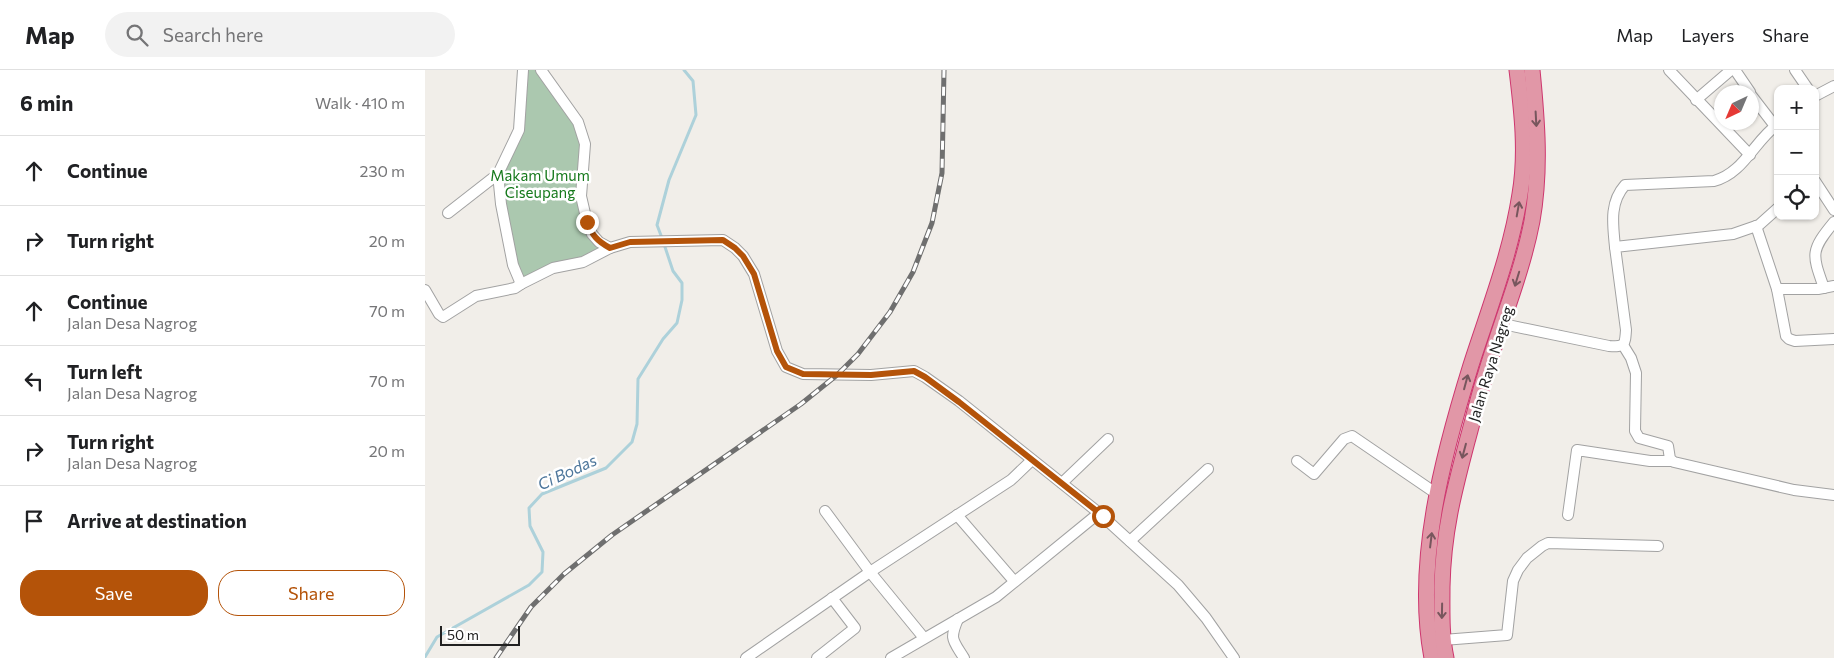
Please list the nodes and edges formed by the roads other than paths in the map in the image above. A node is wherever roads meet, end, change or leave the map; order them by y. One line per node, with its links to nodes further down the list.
1 (523, 70): 17 (street)
2 (541, 70): 25 (street)
3 (1517, 70): 39 (highway, Jalan Raya Nagreg, one-way to 3)
4 (1532, 70): 30 (highway, Jalan Raya Nagreg, one-way to 30)
5 (1669, 70): 12 (street)
6 (1733, 70): 8 (street); 12 (street)
7 (1795, 70): 9 (street)
8 (1744, 85)
9 (1804, 85)
10 (1834, 86): 11 (street)
11 (1819, 94)
12 (1697, 100): 16 (street)
13 (1759, 104): 14 (street)
14 (1774, 122)
15 (1774, 129): 16 (street)
16 (1750, 155): 24 (street)
17 (498, 174): 21 (street); 26 (street)
18 (1819, 187): 19 (street)
19 (1834, 210)
20 (1774, 212): 23 (street)
21 (448, 213)
22 (1834, 222): 27 (street)
23 (1756, 226): 24 (street); 28 (street)
24 (1615, 247): 32 (street)
25 (610, 248): 26 (street); 34 (street)
26 (521, 284): 29 (street)
27 (1829, 287): 28 (street)
28 (1777, 289): 31 (street)
29 (425, 290)
30 (1503, 324): 32 (street); 52 (highway, Jalan Raya Nagreg, one-way to 52)
31 (1834, 339)
32 (1623, 345): 36 (street)
33 (1108, 439): 38 (street)
34 (1032, 460): 38 (street); 43 (street)
35 (1297, 461): 39 (street)
36 (1672, 461): 40 (street); 44 (street)
37 (1208, 469): 45 (street)
38 (1062, 483): 42 (street)
39 (1437, 494): 58 (highway, Jalan Raya Nagreg, one-way to 39)
40 (1834, 494)
41 (825, 511): 47 (street)
42 (1099, 513): 45 (street); 48 (street)
43 (957, 515): 47 (street); 48 (street)
44 (1568, 516)
45 (1130, 541): 57 (street)
46 (1657, 546): 52 (street)
47 (870, 572): 49 (street); 51 (street)
48 (1014, 581): 50 (street)
49 (832, 598): 53 (street); 54 (street)
50 (958, 619): 51 (street); 56 (street)
51 (924, 638): 55 (street)
52 (1443, 640): 59 (highway, Jalan Raya Nagreg)
53 (746, 658)
54 (817, 658)
55 (891, 658)
56 (964, 658)
57 (1233, 658)
58 (1431, 658)
59 (1446, 658)

